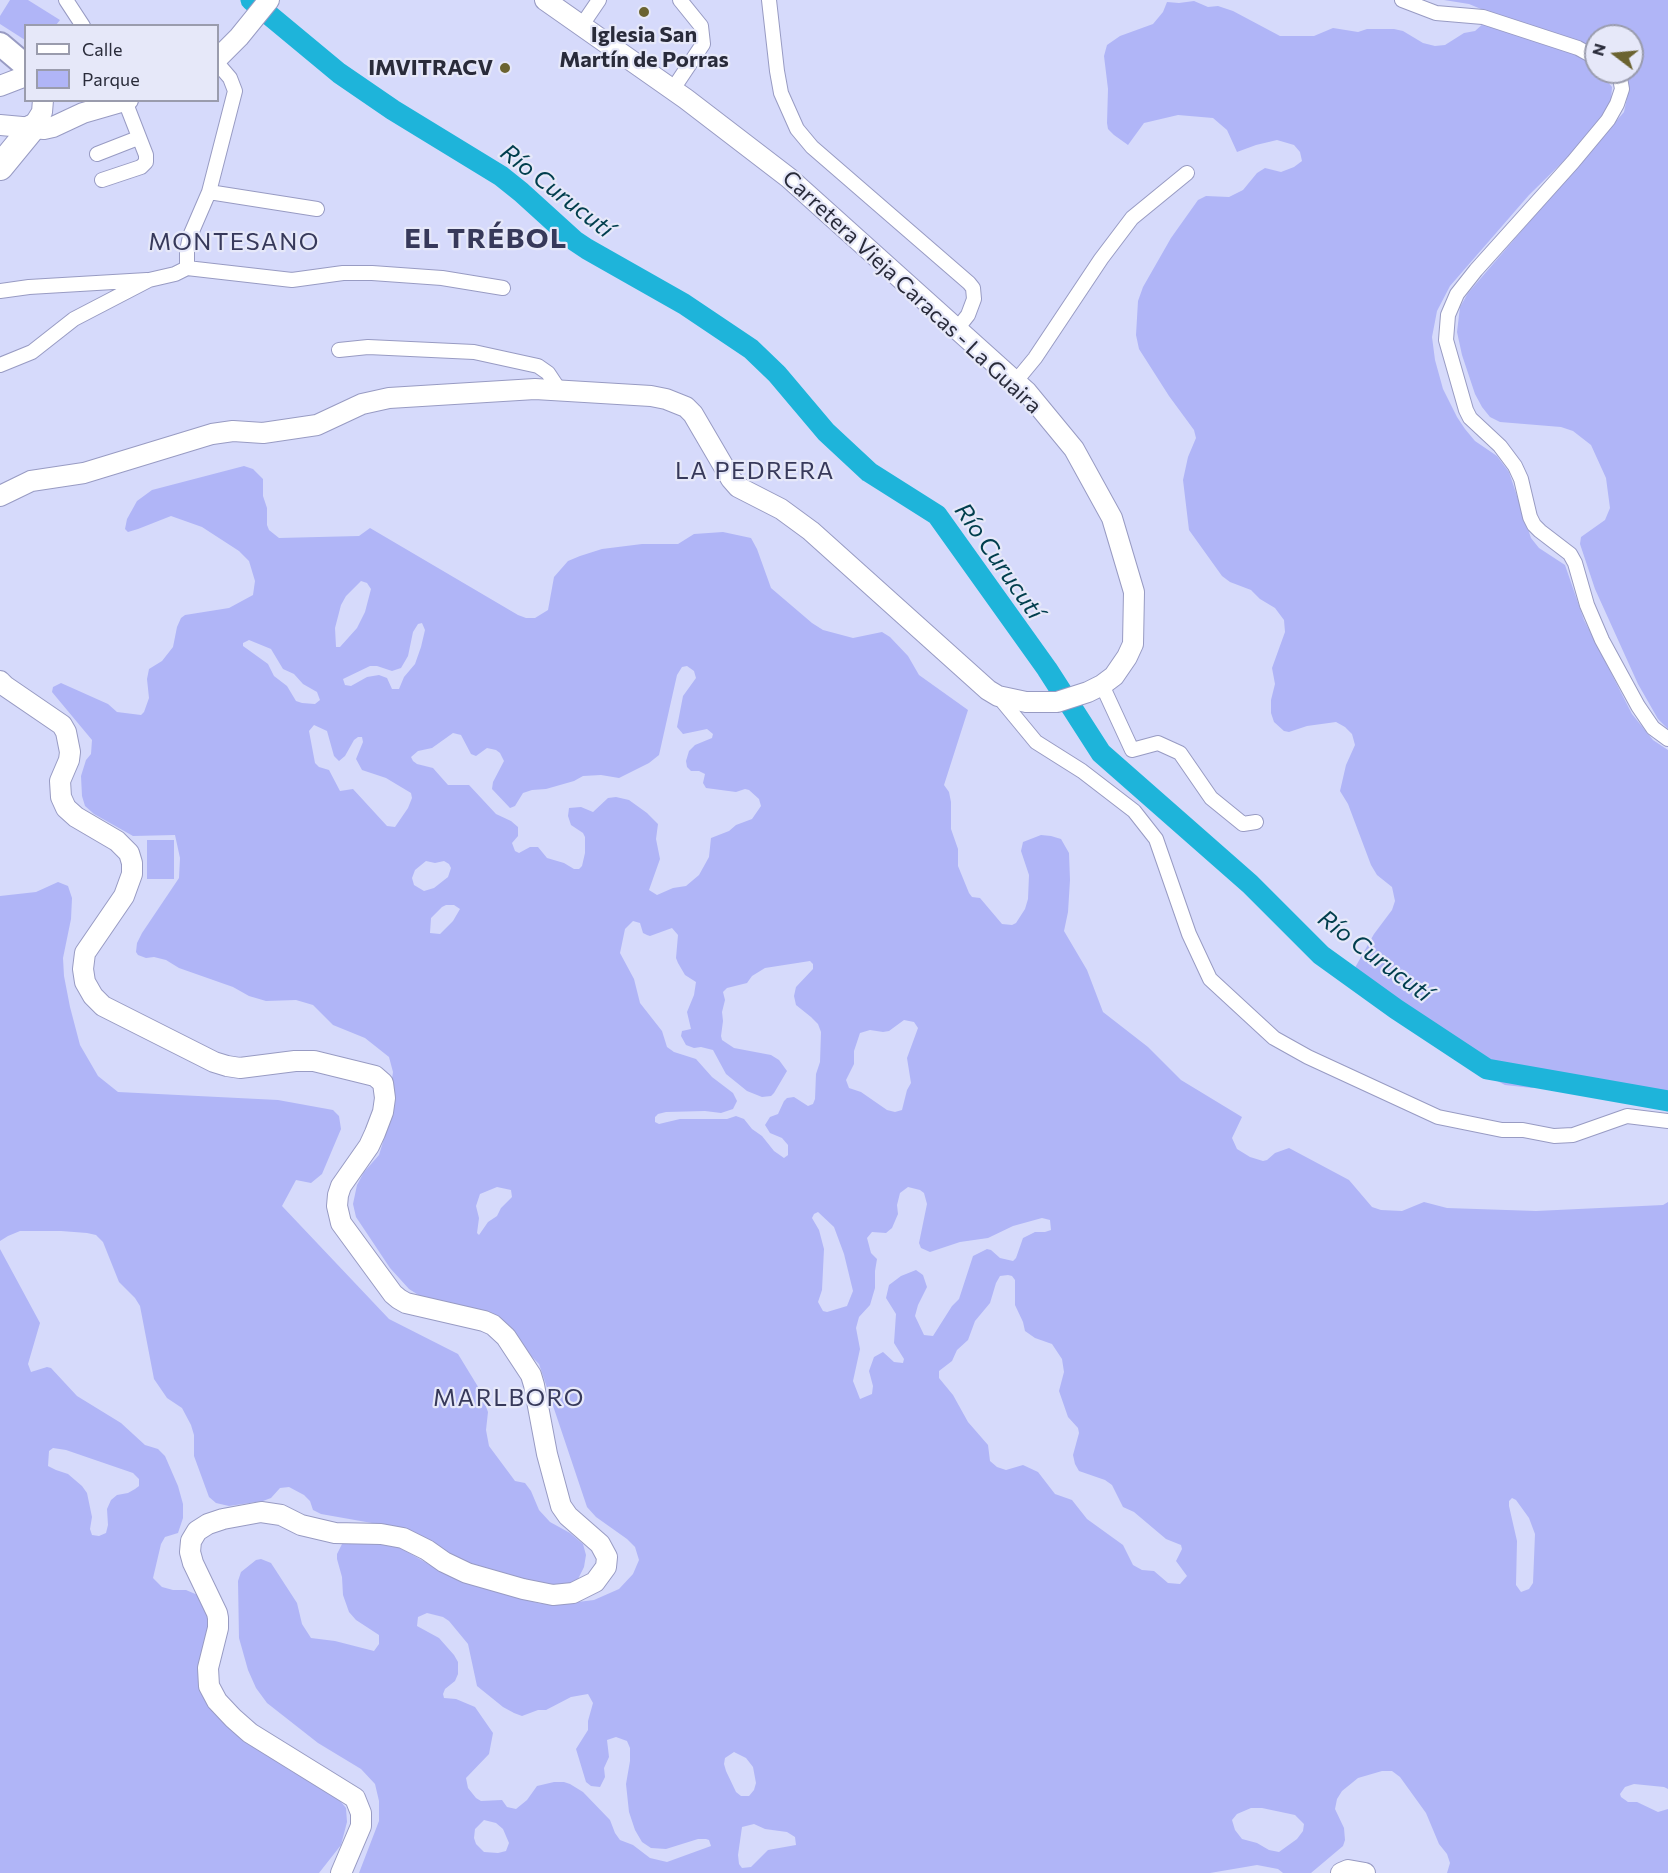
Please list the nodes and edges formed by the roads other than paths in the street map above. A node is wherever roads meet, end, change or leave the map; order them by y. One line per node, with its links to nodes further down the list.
1 (66, 0): 9 (street)
2 (256, 0): 11 (main road)
3 (269, 0): 11 (main road)
4 (546, 0): 10 (main road, Carretera Vieja Caracas - La Guaira)
5 (600, 0): 10 (street)
6 (680, 0): 21 (street)
7 (769, 0): 38 (street)
8 (1402, 0): 14 (street)
9 (82, 24)
10 (582, 25): 21 (main road, Carretera Vieja Caracas - La Guaira)
11 (236, 34): 13 (main road); 15 (main road)
12 (0, 44): 16 (main road)
13 (219, 44)
14 (1584, 51)
15 (219, 57)
16 (24, 64)
17 (219, 65): 32 (street)
18 (24, 77): 20 (main road)
19 (1621, 84): 47 (street)
20 (0, 86)
21 (673, 89): 38 (main road, Carretera Vieja Caracas - La Guaira)
22 (42, 102): 26 (main road)
23 (123, 102): 26 (main road)
24 (127, 102): 27 (street)
25 (0, 125): 26 (main road)
26 (32, 128): 29 (highway)
27 (138, 138): 28 (street); 31 (street)
28 (97, 154)
29 (0, 167)
30 (1187, 173): 41 (street)
31 (102, 180)
32 (209, 192): 33 (street); 34 (street)
33 (317, 209)
34 (187, 268): 35 (street); 36 (street)
35 (149, 280): 37 (street); 40 (street)
36 (503, 288)
37 (0, 291)
38 (957, 329): 41 (main road, Carretera Vieja Caracas - La Guaira)
39 (339, 350): 42 (street)
40 (0, 365)
41 (1016, 381): 45 (main road, Carretera Vieja Caracas - La Guaira)
42 (560, 391): 43 (main road, Carretera Vieja Caracas - La Guaira); 46 (main road, Carretera Vieja Caracas - La Guaira)
43 (0, 496)
44 (0, 681): 50 (main road)
45 (1102, 685): 46 (main road, Carretera Vieja Caracas - La Guaira); 48 (street)
46 (998, 696): 49 (street)
47 (1668, 739)
48 (1256, 822)
49 (1668, 1121)
50 (341, 1873)
51 (1341, 1873): 52 (main road)
52 (1365, 1873)

